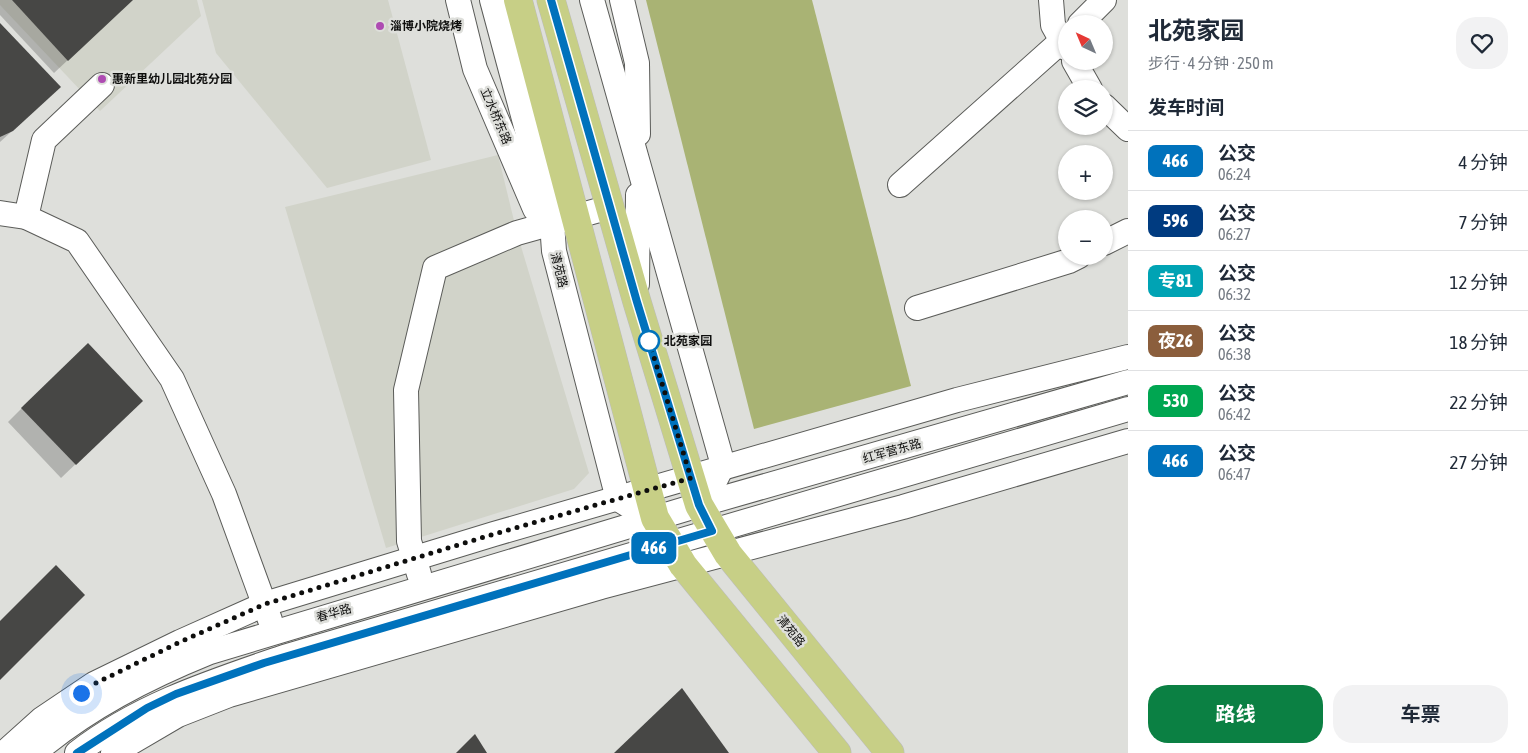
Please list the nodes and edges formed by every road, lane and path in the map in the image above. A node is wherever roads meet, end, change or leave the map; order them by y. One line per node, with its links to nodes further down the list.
1 (458, 0): 20 (street, 立水桥东路)
2 (492, 0): 20 (street, 清苑路)
3 (518, 0): 20 (main road, 清苑路)
4 (551, 0): 17 (main road, 清苑路)
5 (592, 0): 15 (street)
6 (622, 0): 15 (street)
7 (1051, 0): 10 (street)
8 (1104, 0): 9 (street)
9 (1089, 15)
10 (1058, 32)
11 (1058, 48): 16 (street)
12 (102, 85): 19 (street)
13 (1113, 115): 14 (street)
14 (1128, 129)
15 (638, 167): 24 (street); 30 (street)
16 (900, 185)
17 (610, 207): 20 (street); 24 (main road, 清苑路)
18 (0, 213): 19 (street)
19 (26, 217): 41 (street)
20 (564, 220): 32 (main road, 清苑路); 33 (street, 清苑路); 39 (street)
21 (1128, 231): 22 (street)
22 (1113, 238)
23 (1058, 264): 25 (street)
24 (637, 302): 31 (main road, 清苑路)
25 (918, 308)
26 (1128, 357): 30 (street)
27 (1128, 382): 34 (street, 红军营东路)
28 (1128, 409): 36 (street, 红军营东路)
29 (1128, 441): 37 (street)
30 (722, 469): 31 (street); 34 (street)
31 (691, 478): 32 (street); 34 (main road, 清苑路)
32 (650, 490): 33 (street); 35 (main road, 清苑路)
33 (618, 498): 35 (street); 39 (street)
34 (699, 505): 35 (street, 红军营东路); 36 (main road, 清苑路)
35 (655, 518): 38 (main road, 清苑路); 40 (street, 春华路)
36 (712, 531): 37 (main road, 清苑路); 38 (street)
37 (728, 554): 38 (street); 48 (main road, 清苑路)
38 (676, 555): 45 (street); 46 (street); 47 (main road, 清苑路)
39 (414, 558): 40 (street); 41 (street)
40 (424, 587): 42 (street, 春华路)
41 (265, 604): 42 (street); 43 (street)
42 (274, 631): 44 (street, 春华路)
43 (4, 753)
44 (34, 753)
45 (77, 753)
46 (113, 753)
47 (837, 753)
48 (890, 753)

